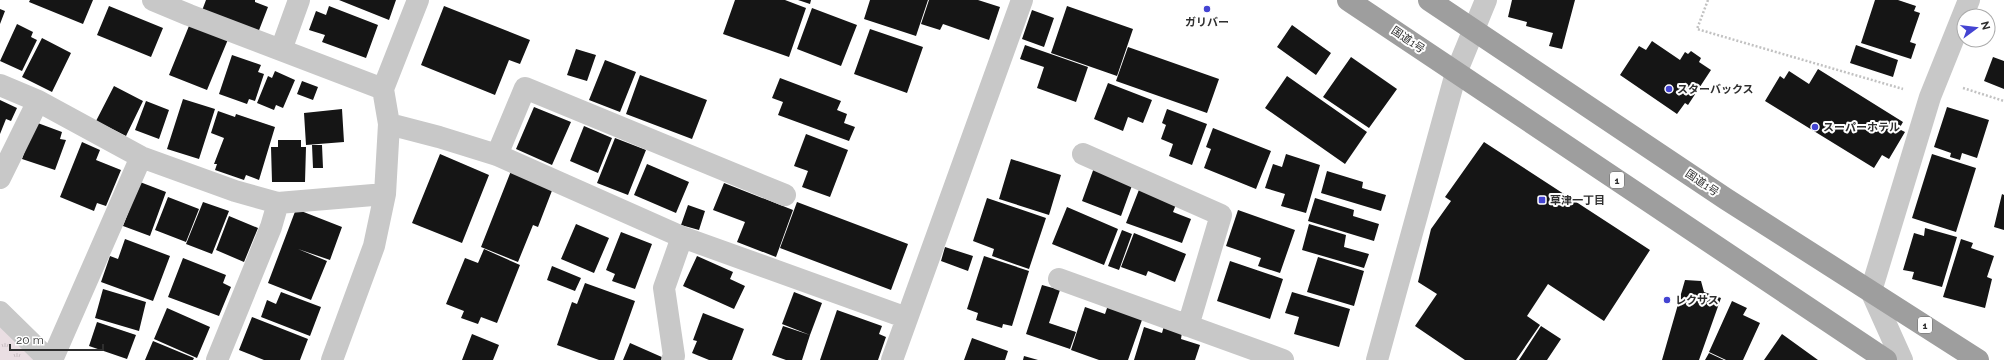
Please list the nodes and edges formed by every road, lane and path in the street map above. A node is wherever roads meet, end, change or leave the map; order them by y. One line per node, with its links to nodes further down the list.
1 (153, 0): 11 (street)
2 (299, 0): 11 (street)
3 (418, 0): 15 (street)
4 (1022, 0): 30 (street)
5 (1348, 0): 12 (highway, 国道1号 / 1)
6 (1429, 0): 10 (highway, 国道1号 / 1)
7 (1486, 0): 10 (street)
8 (1708, 0): 14 (path)
9 (1969, 0): 14 (street)
10 (1474, 31): 12 (street); 28 (highway, 国道1号 / 1)
11 (281, 50): 15 (street)
12 (1456, 73): 39 (street); 40 (highway, 国道1号 / 1)
13 (0, 85): 16 (street)
14 (1934, 88): 17 (path); 28 (street)
15 (383, 89): 18 (street)
16 (38, 101): 21 (street); 22 (street)
17 (2004, 101)
18 (389, 124): 20 (street); 23 (street)
19 (1083, 154): 31 (street)
20 (497, 155): 24 (street); 26 (street)
21 (141, 157): 25 (street); 33 (street)
22 (0, 178)
23 (385, 194): 25 (street); 35 (street)
24 (785, 195)
25 (278, 203): 34 (street)
26 (682, 237): 30 (street); 36 (street)
27 (1059, 279): 31 (street)
28 (1871, 291): 41 (street); 42 (highway, 国道1号 / 1)
29 (0, 312): 32 (street)
30 (908, 318): 37 (street)
31 (1188, 326): 38 (street)
32 (49, 360)
33 (52, 360)
34 (217, 360)
35 (332, 360)
36 (672, 360)
37 (892, 360)
38 (1283, 360)
39 (1377, 360)
40 (1886, 360)
41 (1902, 360)
42 (1978, 360)

